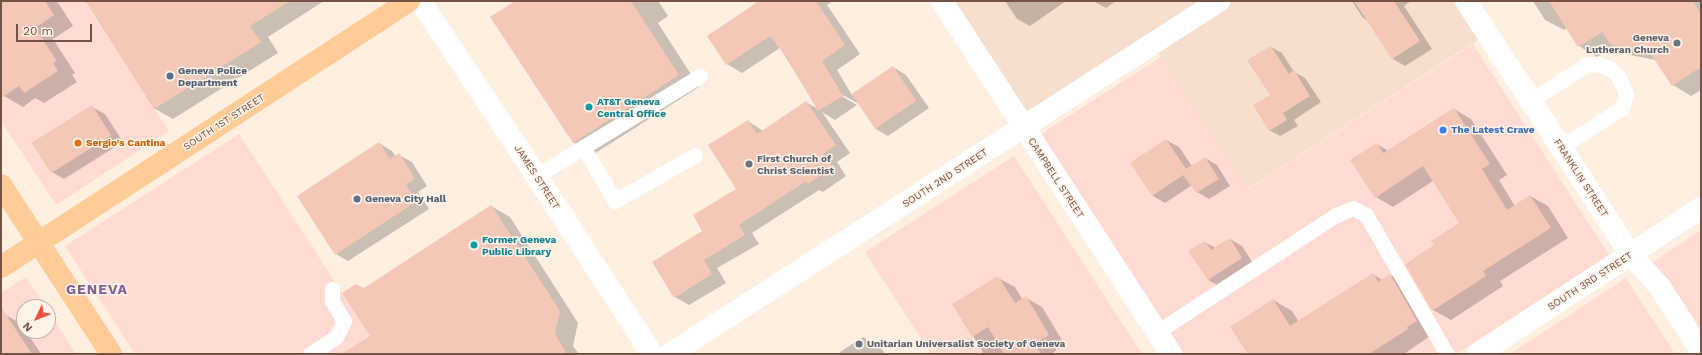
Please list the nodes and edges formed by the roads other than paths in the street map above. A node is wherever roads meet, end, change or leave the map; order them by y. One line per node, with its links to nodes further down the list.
1 (409, 1): 15 (main road, SOUTH 1ST STREET)
2 (420, 1): 12 (street, JAMES STREET)
3 (942, 1): 8 (street, CAMPBELL STREET)
4 (1219, 1): 8 (street, SOUTH 2ND STREET)
5 (1466, 1): 7 (street, FRANKLIN STREET)
6 (700, 76): 10 (lane)
7 (1530, 101): 9 (street, FRANKLIN STREET); 9 (lane)
8 (1023, 128): 19 (street, CAMPBELL STREET); 24 (street, SOUTH 2ND STREET)
9 (1561, 147): 16 (street, FRANKLIN STREET)
10 (583, 148): 11 (lane); 12 (lane)
11 (695, 155)
12 (536, 176): 23 (street, JAMES STREET)
13 (1, 185): 15 (main road)
14 (1701, 208): 16 (street, SOUTH 3RD STREET)
15 (39, 243): 17 (main road, SOUTH 1ST STREET); 21 (main road)
16 (1631, 255): 20 (street, FRANKLIN STREET); 27 (street, SOUTH 3RD STREET)
17 (1, 267)
18 (332, 289): 22 (lane)
19 (1157, 332): 25 (street, CAMPBELL STREET); 26 (lane)
20 (1701, 351)
21 (111, 354)
22 (310, 354)
23 (652, 354)
24 (670, 354)
25 (1171, 354)
26 (1446, 354)
27 (1478, 354)

